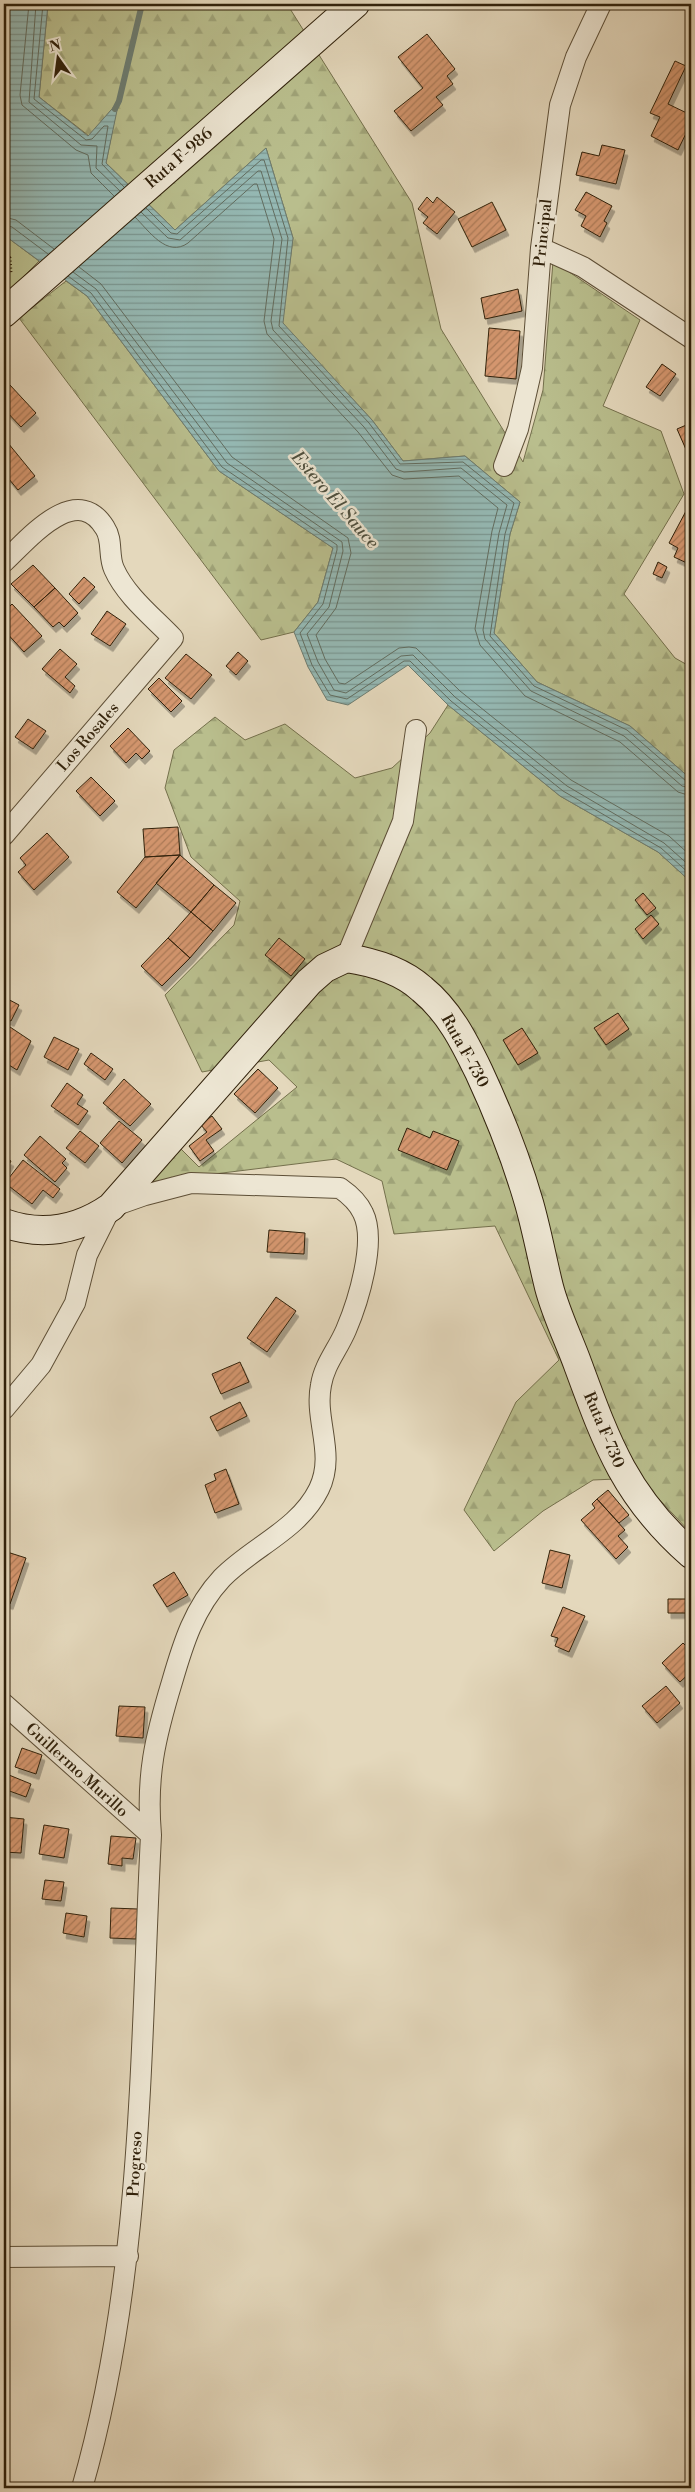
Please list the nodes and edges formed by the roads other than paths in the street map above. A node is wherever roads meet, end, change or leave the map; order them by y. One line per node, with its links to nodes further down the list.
1 (355, 4): 4 (street, Ruta F-986)
2 (601, 4): 3 (street, Principal)
3 (541, 248): 5 (street); 6 (street, Principal)
4 (8, 310)
5 (691, 338)
6 (504, 466)
7 (4, 562): 9 (street, Los Rosales)
8 (416, 730): 10 (street)
9 (4, 835)
10 (346, 958): 11 (street); 14 (street, Ruta F-730)
11 (111, 1207): 12 (street); 13 (street); 16 (street, Progreso)
12 (4, 1223)
13 (4, 1409)
14 (691, 1554)
15 (4, 1704): 16 (street, Guillermo Murillo)
16 (151, 1835): 17 (street, Progreso)
17 (128, 2256): 18 (street); 19 (street, Progreso)
18 (4, 2257)
19 (82, 2488)

